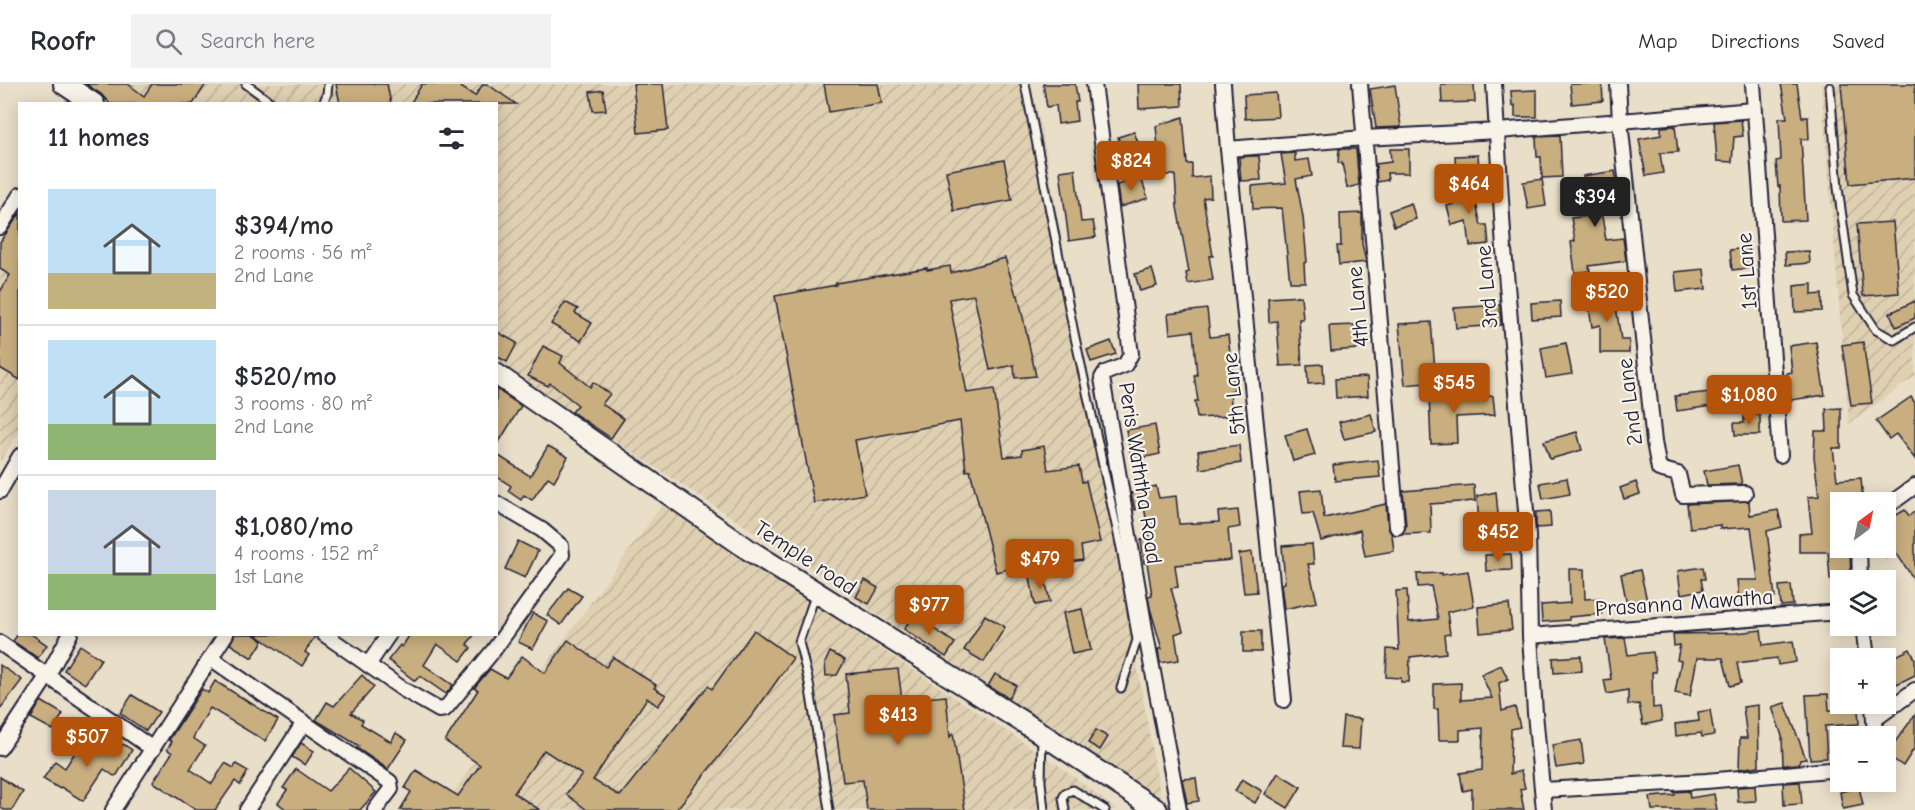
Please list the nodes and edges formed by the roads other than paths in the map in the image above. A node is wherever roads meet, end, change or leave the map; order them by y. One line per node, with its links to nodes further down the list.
1 (246, 84): 11 (lane)
2 (328, 84): 12 (lane)
3 (1026, 84): 41 (lane)
4 (1094, 84): 61 (street, Peris Waththa Road)
5 (1223, 84): 17 (street, 5th Lane)
6 (1360, 84): 16 (street, 4th Lane)
7 (1494, 84): 15 (street, 3rd Lane)
8 (1618, 84): 14 (street, 2nd Lane)
9 (1753, 84): 13 (street, 1st Lane)
10 (1830, 87): 20 (lane)
11 (270, 102)
12 (324, 102)
13 (1754, 110): 14 (street); 22 (street, 1st Lane)
14 (1620, 121): 15 (street); 26 (street, 2nd Lane)
15 (1498, 131): 16 (street); 36 (street, 3rd Lane)
16 (1364, 138): 17 (street); 29 (street, 4th Lane)
17 (1228, 149): 43 (street, 5th Lane)
18 (18, 198): 19 (street)
19 (0, 227)
20 (1915, 327)
21 (498, 375): 30 (street, Temple road)
22 (1780, 455)
23 (18, 460): 25 (street)
24 (1915, 486): 27 (street)
25 (0, 491)
26 (1745, 493)
27 (1896, 500)
28 (498, 504): 39 (street)
29 (1397, 527)
30 (816, 593): 48 (street, Temple road); 56 (lane)
31 (1830, 613): 36 (street, Prasanna Mawatha)
32 (69, 636): 40 (street)
33 (225, 636): 38 (street)
34 (327, 636): 39 (street)
35 (388, 636): 39 (street)
36 (1530, 636): 52 (street, 3rd Lane)
37 (0, 643): 40 (street)
38 (212, 659): 46 (street); 50 (street)
39 (368, 665)
40 (48, 675): 49 (street); 50 (street)
41 (1120, 688)
42 (1915, 690): 45 (street)
43 (1284, 700)
44 (1874, 714): 45 (street)
45 (1875, 719): 47 (street)
46 (303, 724): 54 (street); 55 (street)
47 (1875, 726)
48 (1042, 734): 57 (lane); 60 (street, Temple road)
49 (0, 748)
50 (153, 749): 53 (street)
51 (1830, 770): 52 (street)
52 (1543, 790): 62 (street, 3rd Lane)
53 (113, 810)
54 (247, 810)
55 (375, 810)
56 (830, 810)
57 (1044, 810)
58 (1065, 810): 59 (lane)
59 (1105, 810)
60 (1158, 810)
61 (1179, 810)
62 (1544, 810)

